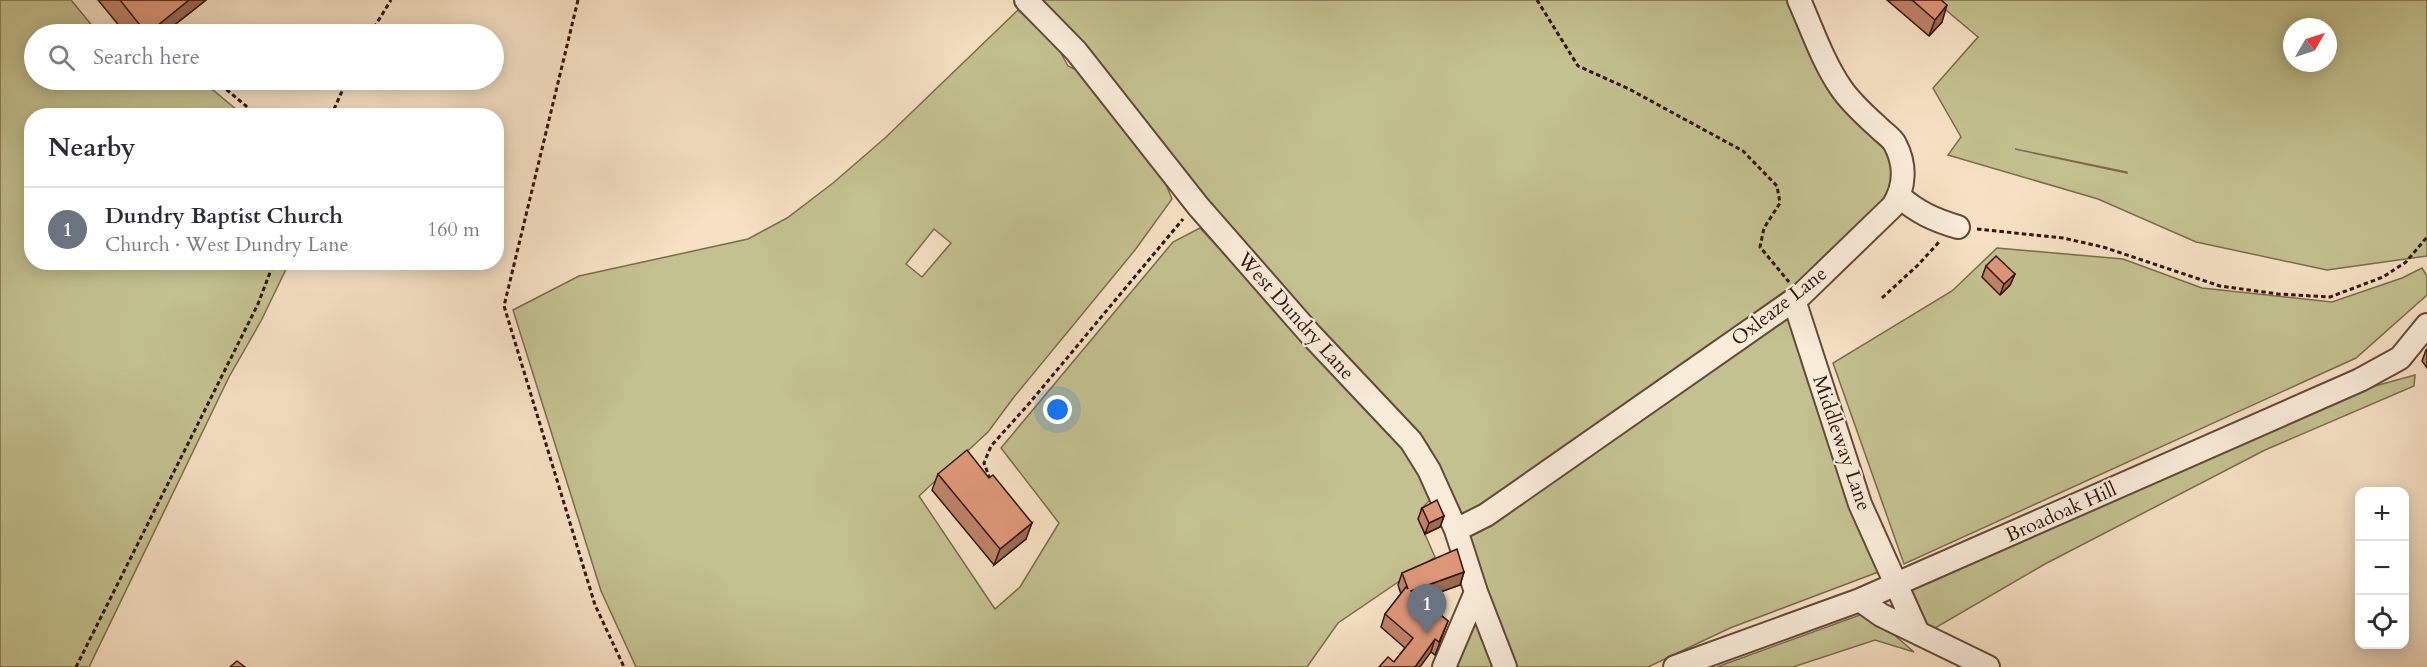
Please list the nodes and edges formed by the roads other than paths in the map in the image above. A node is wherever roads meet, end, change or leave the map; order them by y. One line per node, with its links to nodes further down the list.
1 (1026, 0): 7 (street, West Dundry Lane)
2 (1799, 0): 3 (street)
3 (1899, 196): 4 (street); 5 (street, Oxleaze Lane)
4 (1953, 225)
5 (1797, 297): 7 (street, Oxleaze Lane); 8 (street, Middleway Lane)
6 (2427, 325): 8 (street, Broadoak Hill)
7 (1456, 530): 9 (street, West Dundry Lane)
8 (1897, 585): 10 (street, Broadoak Hill); 11 (street, Middleway Lane)
9 (1476, 592): 12 (street); 13 (street, West Dundry Lane)
10 (1860, 600): 11 (street); 14 (street, Broadoak Hill)
11 (1918, 633): 15 (street)
12 (1444, 667)
13 (1505, 667)
14 (1675, 667)
15 (1988, 667)

